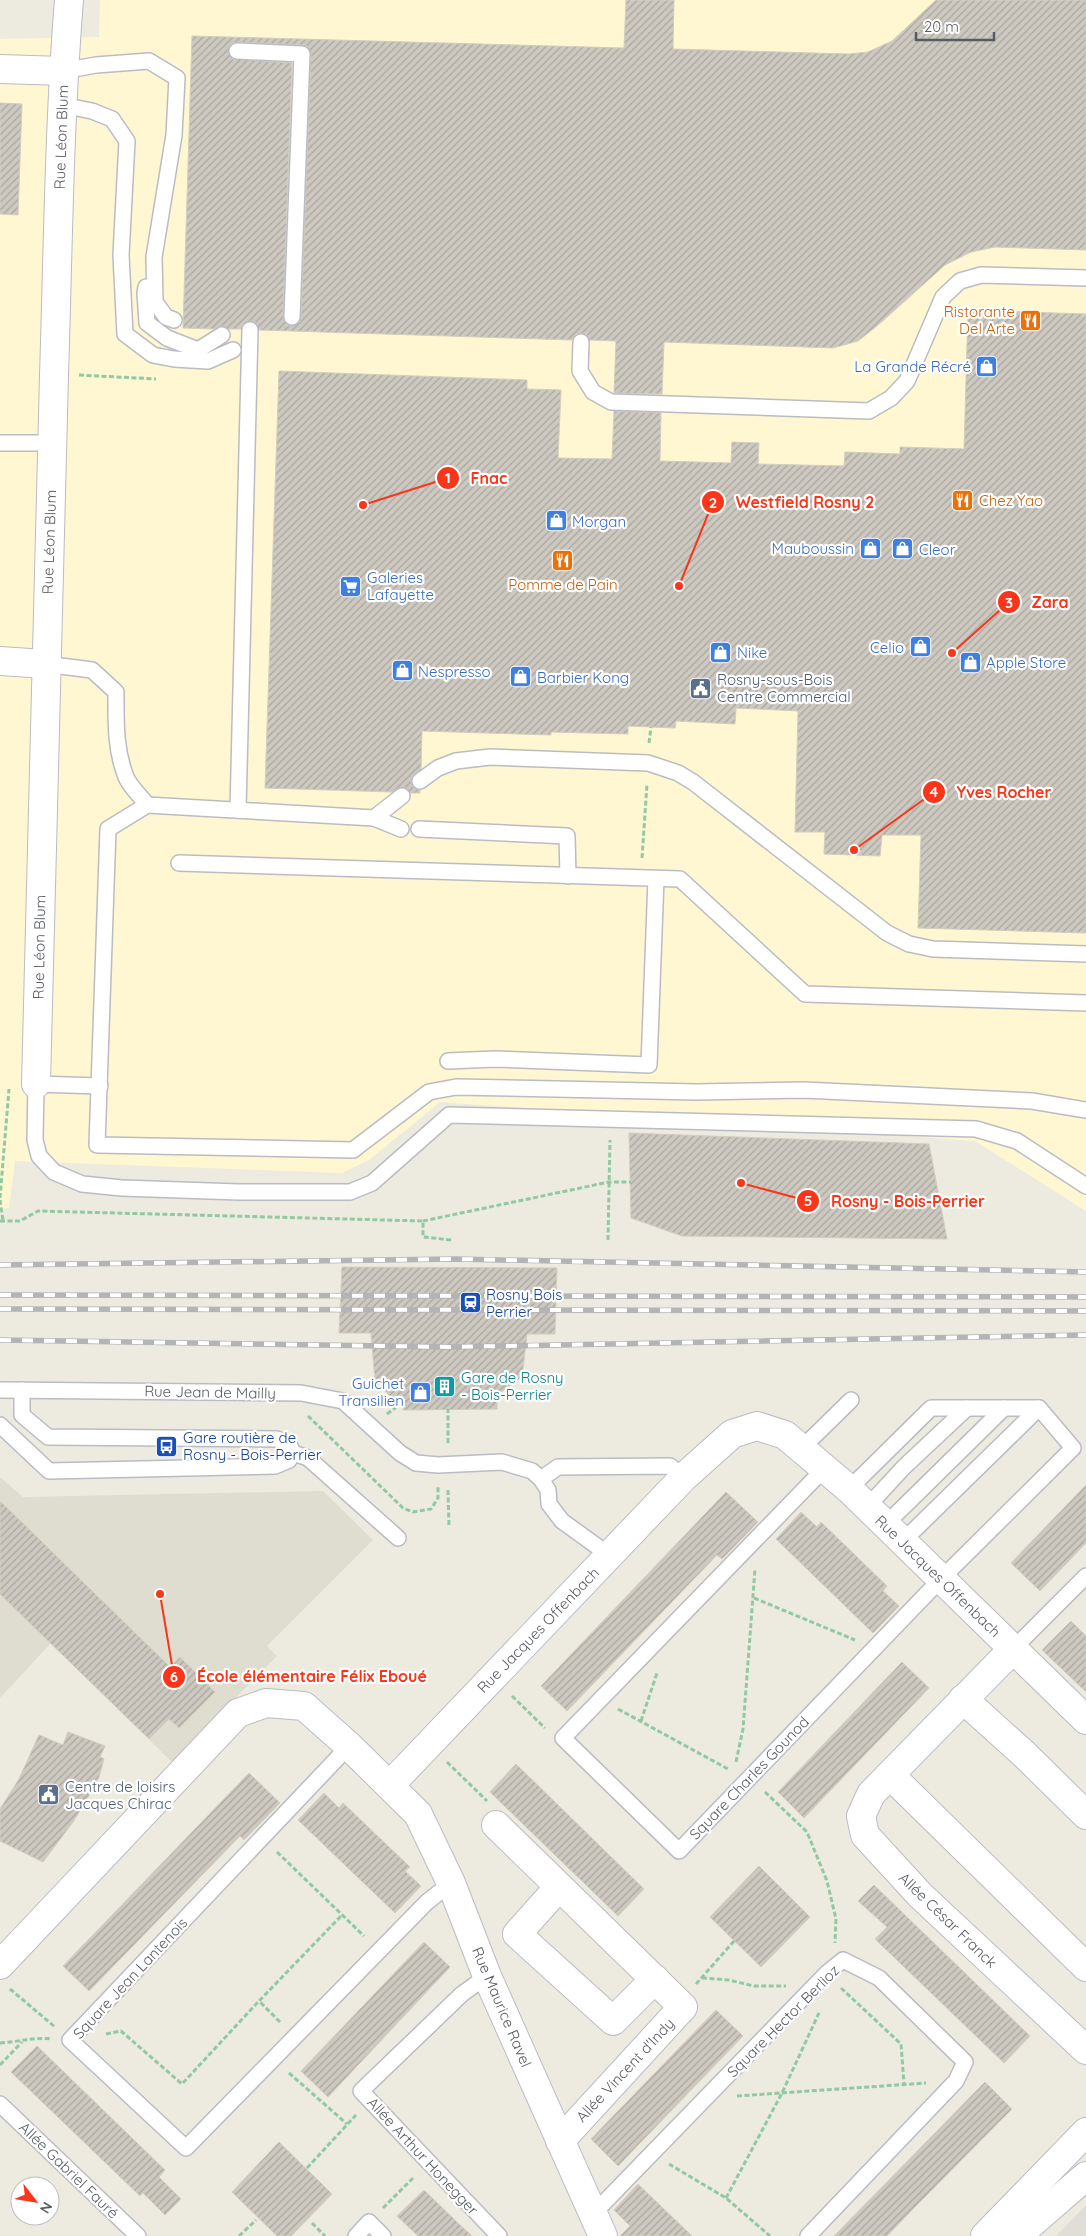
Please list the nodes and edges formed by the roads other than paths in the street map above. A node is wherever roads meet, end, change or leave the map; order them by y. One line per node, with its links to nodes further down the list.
1 (69, 0): 4 (street, Rue Léon Blum)
2 (237, 51): 8 (lane)
3 (0, 69): 4 (street)
4 (63, 71): 5 (street, Rue Léon Blum); 6 (lane)
5 (62, 105): 13 (lane); 15 (street, Rue Léon Blum)
6 (154, 257): 9 (lane); 11 (lane)
7 (1086, 278): 12 (lane)
8 (292, 316)
9 (174, 320)
10 (250, 330): 21 (lane)
11 (222, 335)
12 (581, 342)
13 (232, 350)
14 (0, 443): 15 (lane)
15 (52, 443): 17 (street, Rue Léon Blum)
16 (0, 661): 17 (street)
17 (45, 664): 20 (lane); 31 (street, Rue Léon Blum)
18 (420, 781): 28 (lane)
19 (402, 796): 22 (lane)
20 (147, 805): 21 (lane); 32 (lane)
21 (238, 810): 22 (lane)
22 (374, 818): 23 (lane)
23 (401, 829)
24 (418, 829): 26 (lane)
25 (179, 863): 26 (lane)
26 (568, 876): 27 (lane)
27 (656, 878): 29 (lane); 30 (lane)
28 (1086, 954)
29 (1086, 1003)
30 (448, 1061)
31 (36, 1084): 32 (lane); 34 (lane)
32 (100, 1086): 33 (lane)
33 (1086, 1110)
34 (1086, 1186)
35 (0, 1390): 36 (lane, Rue Jean de Mailly)
36 (22, 1390): 43 (lane); 46 (lane, Rue Jean de Mailly)
37 (851, 1400): 42 (lane)
38 (967, 1408): 39 (lane); 47 (lane); 47 (lane)
39 (1004, 1408): 40 (lane); 47 (lane)
40 (1039, 1408): 47 (lane); 51 (lane, Square Charles Gounod)
41 (0, 1426): 43 (lane)
42 (802, 1448): 44 (street, Rue Jacques Offenbach); 45 (street, Rue Jacques Offenbach)
43 (293, 1453): 48 (lane)
44 (824, 1469): 47 (street, Rue Jacques Offenbach); 51 (lane, Square Charles Gounod)
45 (684, 1477): 46 (lane); 49 (street, Rue Jacques Offenbach)
46 (541, 1479): 49 (lane)
47 (876, 1515): 51 (street, Rue Jacques Offenbach)
48 (398, 1538)
49 (609, 1556): 57 (street, Rue Jacques Offenbach)
50 (1086, 1576): 52 (lane)
51 (941, 1579): 52 (street, Rue Jacques Offenbach)
52 (1013, 1649): 53 (street, Allée César Franck); 54 (street, Rue Jacques Offenbach)
53 (963, 1698): 56 (street, Allée César Franck); 58 (street)
54 (1086, 1720)
55 (349, 1746): 57 (street); 60 (lane, Square Jean Lantenois); 63 (street)
56 (890, 1774): 62 (street); 66 (street, Allée César Franck)
57 (390, 1785): 60 (street, Rue Maurice Ravel)
58 (1086, 1815)
59 (496, 1825): 61 (street, Allée Vincent d'Indy)
60 (451, 1883): 64 (street, Rue Maurice Ravel)
61 (560, 1886): 65 (street, Allée Vincent d'Indy); 65 (street)
62 (1086, 1967)
63 (4, 1976)
64 (487, 1976): 69 (street, Rue Maurice Ravel); 75 (lane, Allée Arthur Honegger)
65 (655, 1978): 69 (street, Allée Vincent d'Indy)
66 (1086, 2050)
67 (0, 2104): 72 (lane, Allée Gabriel Fauré)
68 (1086, 2132): 77 (street)
69 (560, 2141): 71 (street, Rue Maurice Ravel)
70 (1086, 2176): 78 (street)
71 (598, 2225): 76 (lane, Square Hector Berlioz)
72 (138, 2236)
73 (356, 2236): 74 (lane)
74 (383, 2236)
75 (499, 2236)
76 (808, 2236)
77 (985, 2236)
78 (1017, 2236)

